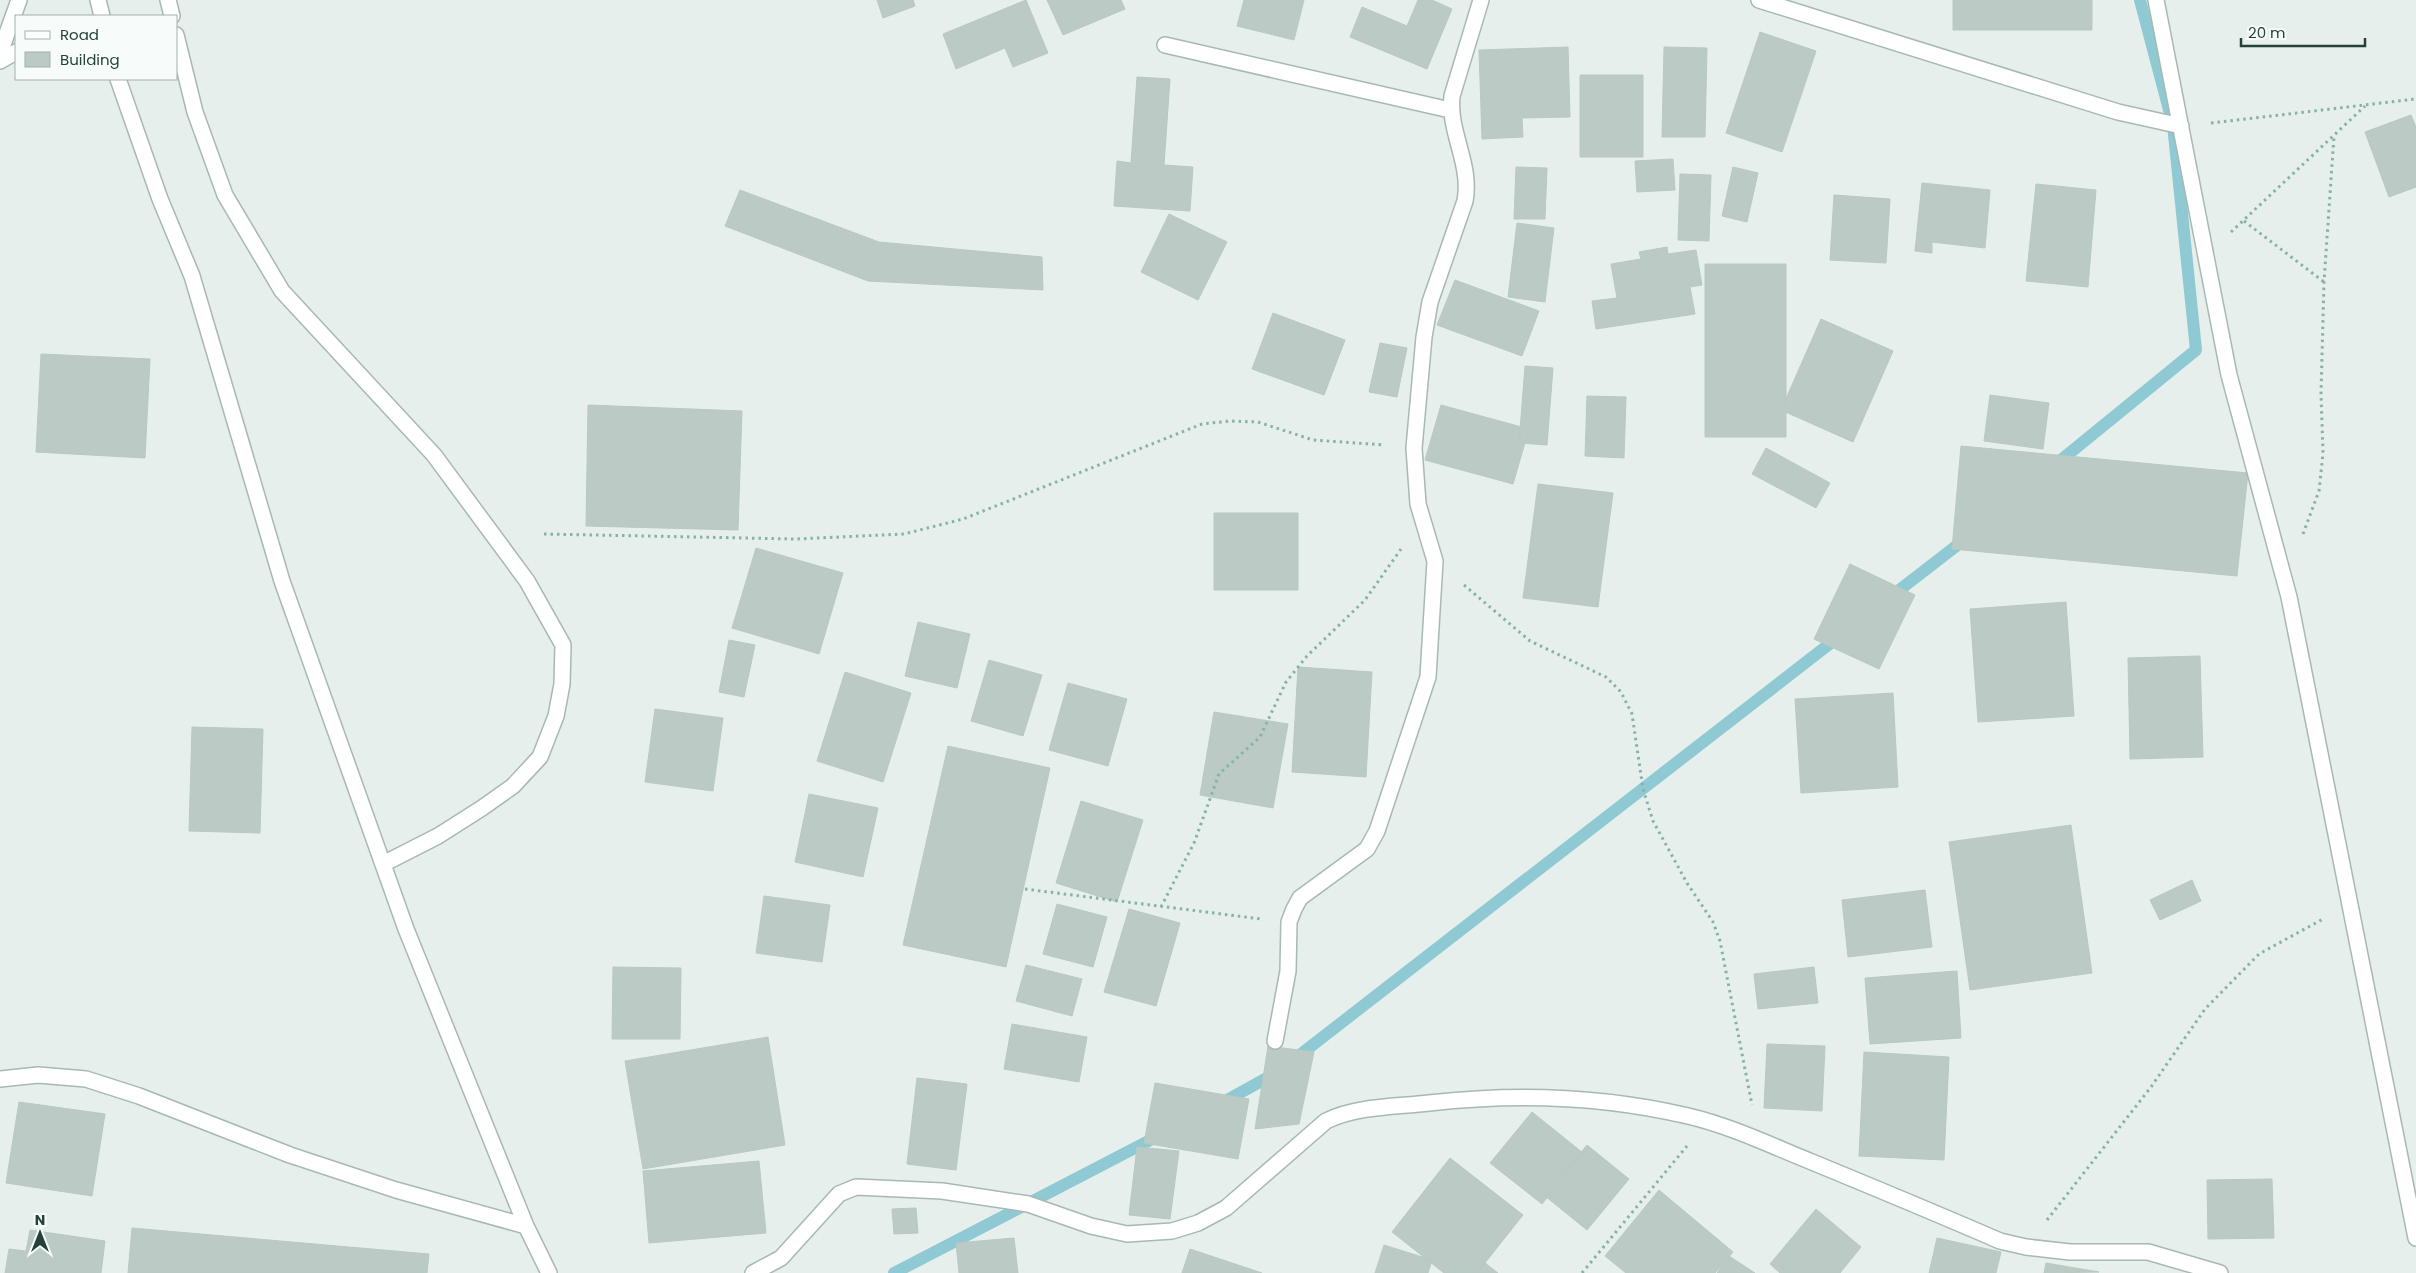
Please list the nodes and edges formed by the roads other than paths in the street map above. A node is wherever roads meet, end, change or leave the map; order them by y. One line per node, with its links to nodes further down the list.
1 (19, 0): 9 (street)
2 (168, 0): 6 (street)
3 (1481, 0): 13 (street)
4 (1759, 0): 14 (street)
5 (2156, 0): 14 (street)
6 (172, 15)
7 (178, 44): 15 (street)
8 (1165, 45): 13 (street)
9 (0, 53)
10 (15, 53): 11 (street)
11 (0, 62)
12 (118, 80): 15 (street)
13 (1450, 110): 16 (street)
14 (2181, 126): 19 (street)
15 (383, 864): 18 (street)
16 (1275, 1041)
17 (0, 1079): 18 (street)
18 (526, 1226): 20 (street)
19 (2416, 1238)
20 (549, 1273)
21 (753, 1273): 22 (street)
22 (2220, 1273)

